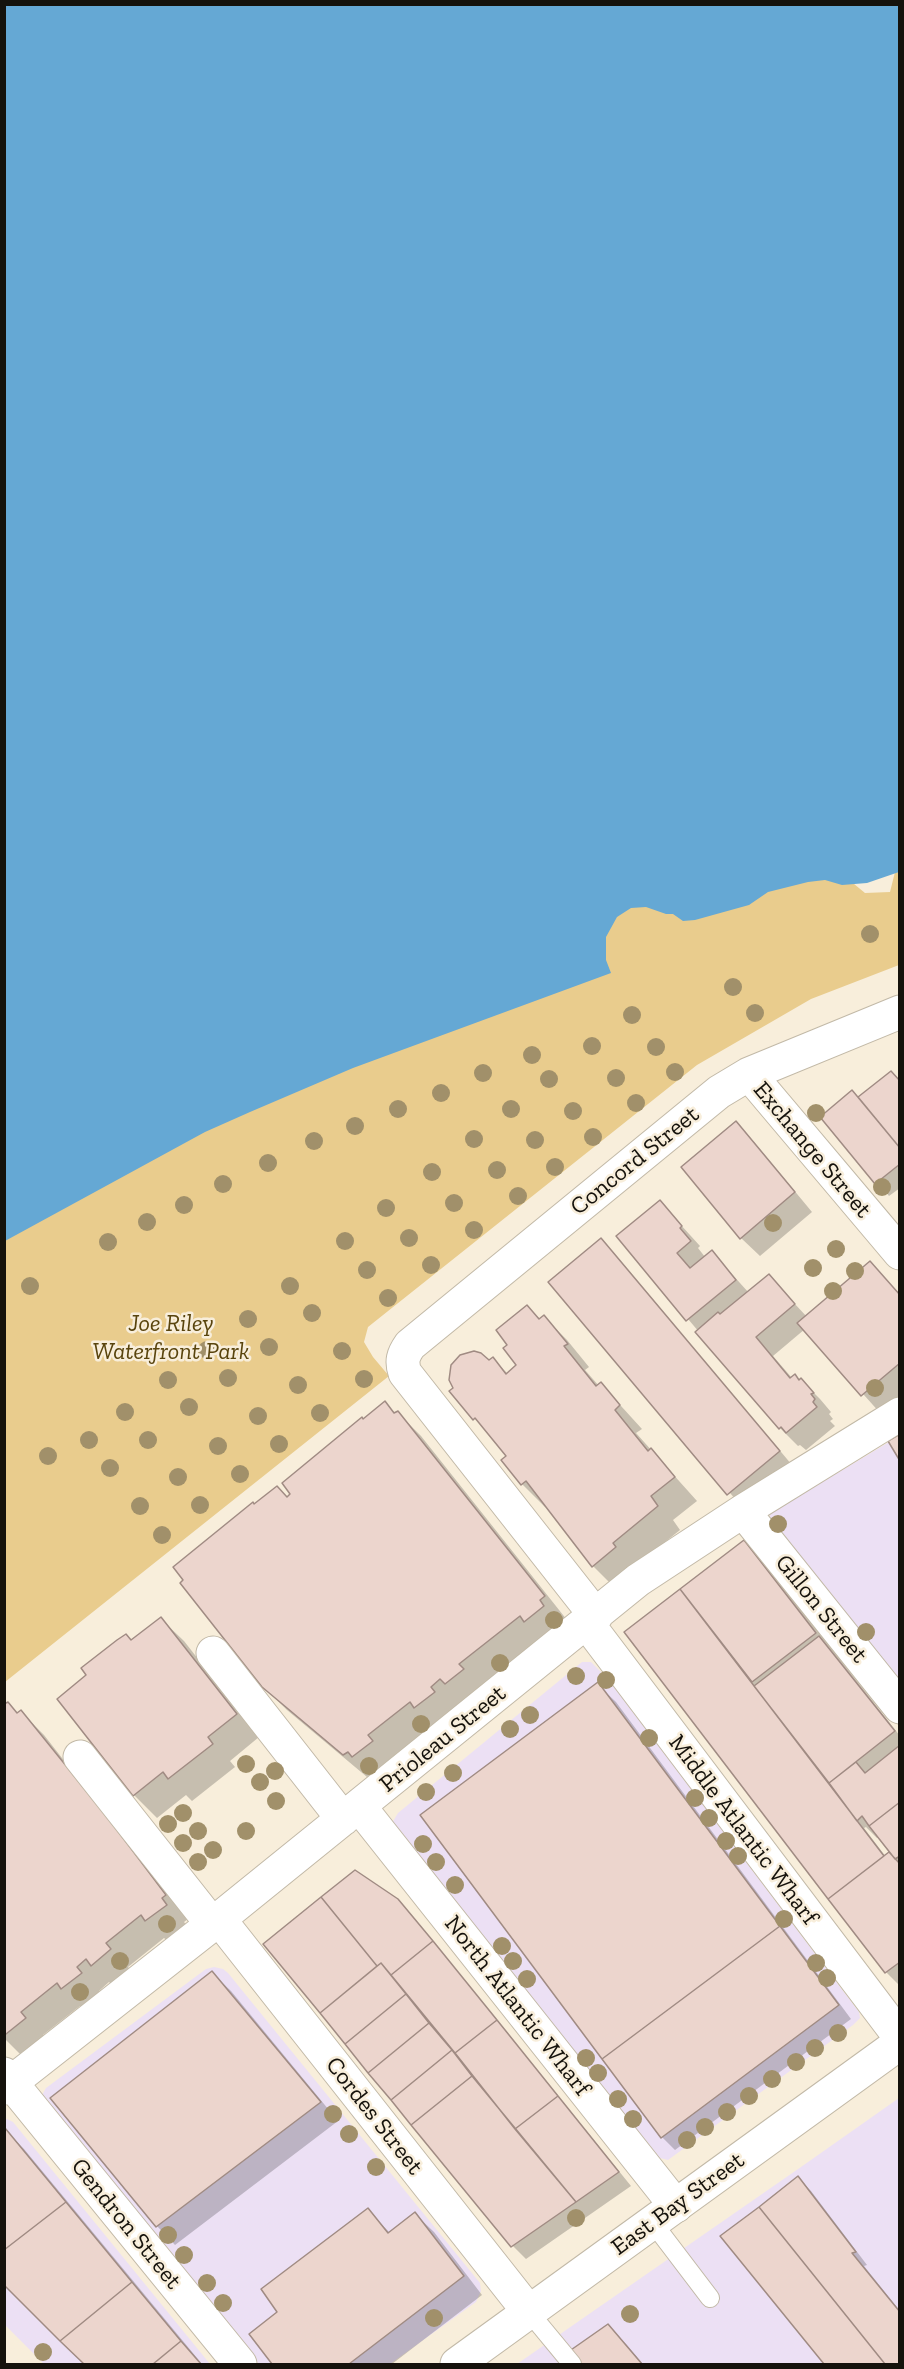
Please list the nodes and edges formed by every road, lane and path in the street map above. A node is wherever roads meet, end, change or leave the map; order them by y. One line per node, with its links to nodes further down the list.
1 (900, 1012): 2 (street, Concord Street)
2 (749, 1074): 3 (street, Exchange Street); 4 (street, Concord Street)
3 (900, 1253)
4 (402, 1359): 7 (street, Middle Atlantic Wharf)
5 (900, 1414): 6 (street, Prioleau Street)
6 (743, 1511): 7 (street, Prioleau Street); 9 (street, Gillon Street)
7 (591, 1619): 11 (street, Prioleau Street); 13 (street, Middle Atlantic Wharf)
8 (213, 1653): 11 (street, North Atlantic Wharf)
9 (900, 1707)
10 (80, 1757): 12 (street, Cordes Street)
11 (351, 1813): 12 (street, Prioleau Street); 16 (street, North Atlantic Wharf)
12 (215, 1922): 15 (street, Prioleau Street); 18 (street, Cordes Street)
13 (900, 2037)
14 (900, 2043): 16 (street, East Bay Street)
15 (7, 2082): 19 (street, Gendron Street)
16 (664, 2214): 17 (lane); 18 (street, East Bay Street)
17 (710, 2298)
18 (529, 2312): 20 (street, East Bay Street); 21 (lane)
19 (240, 2364)
20 (457, 2364)
21 (572, 2364)

